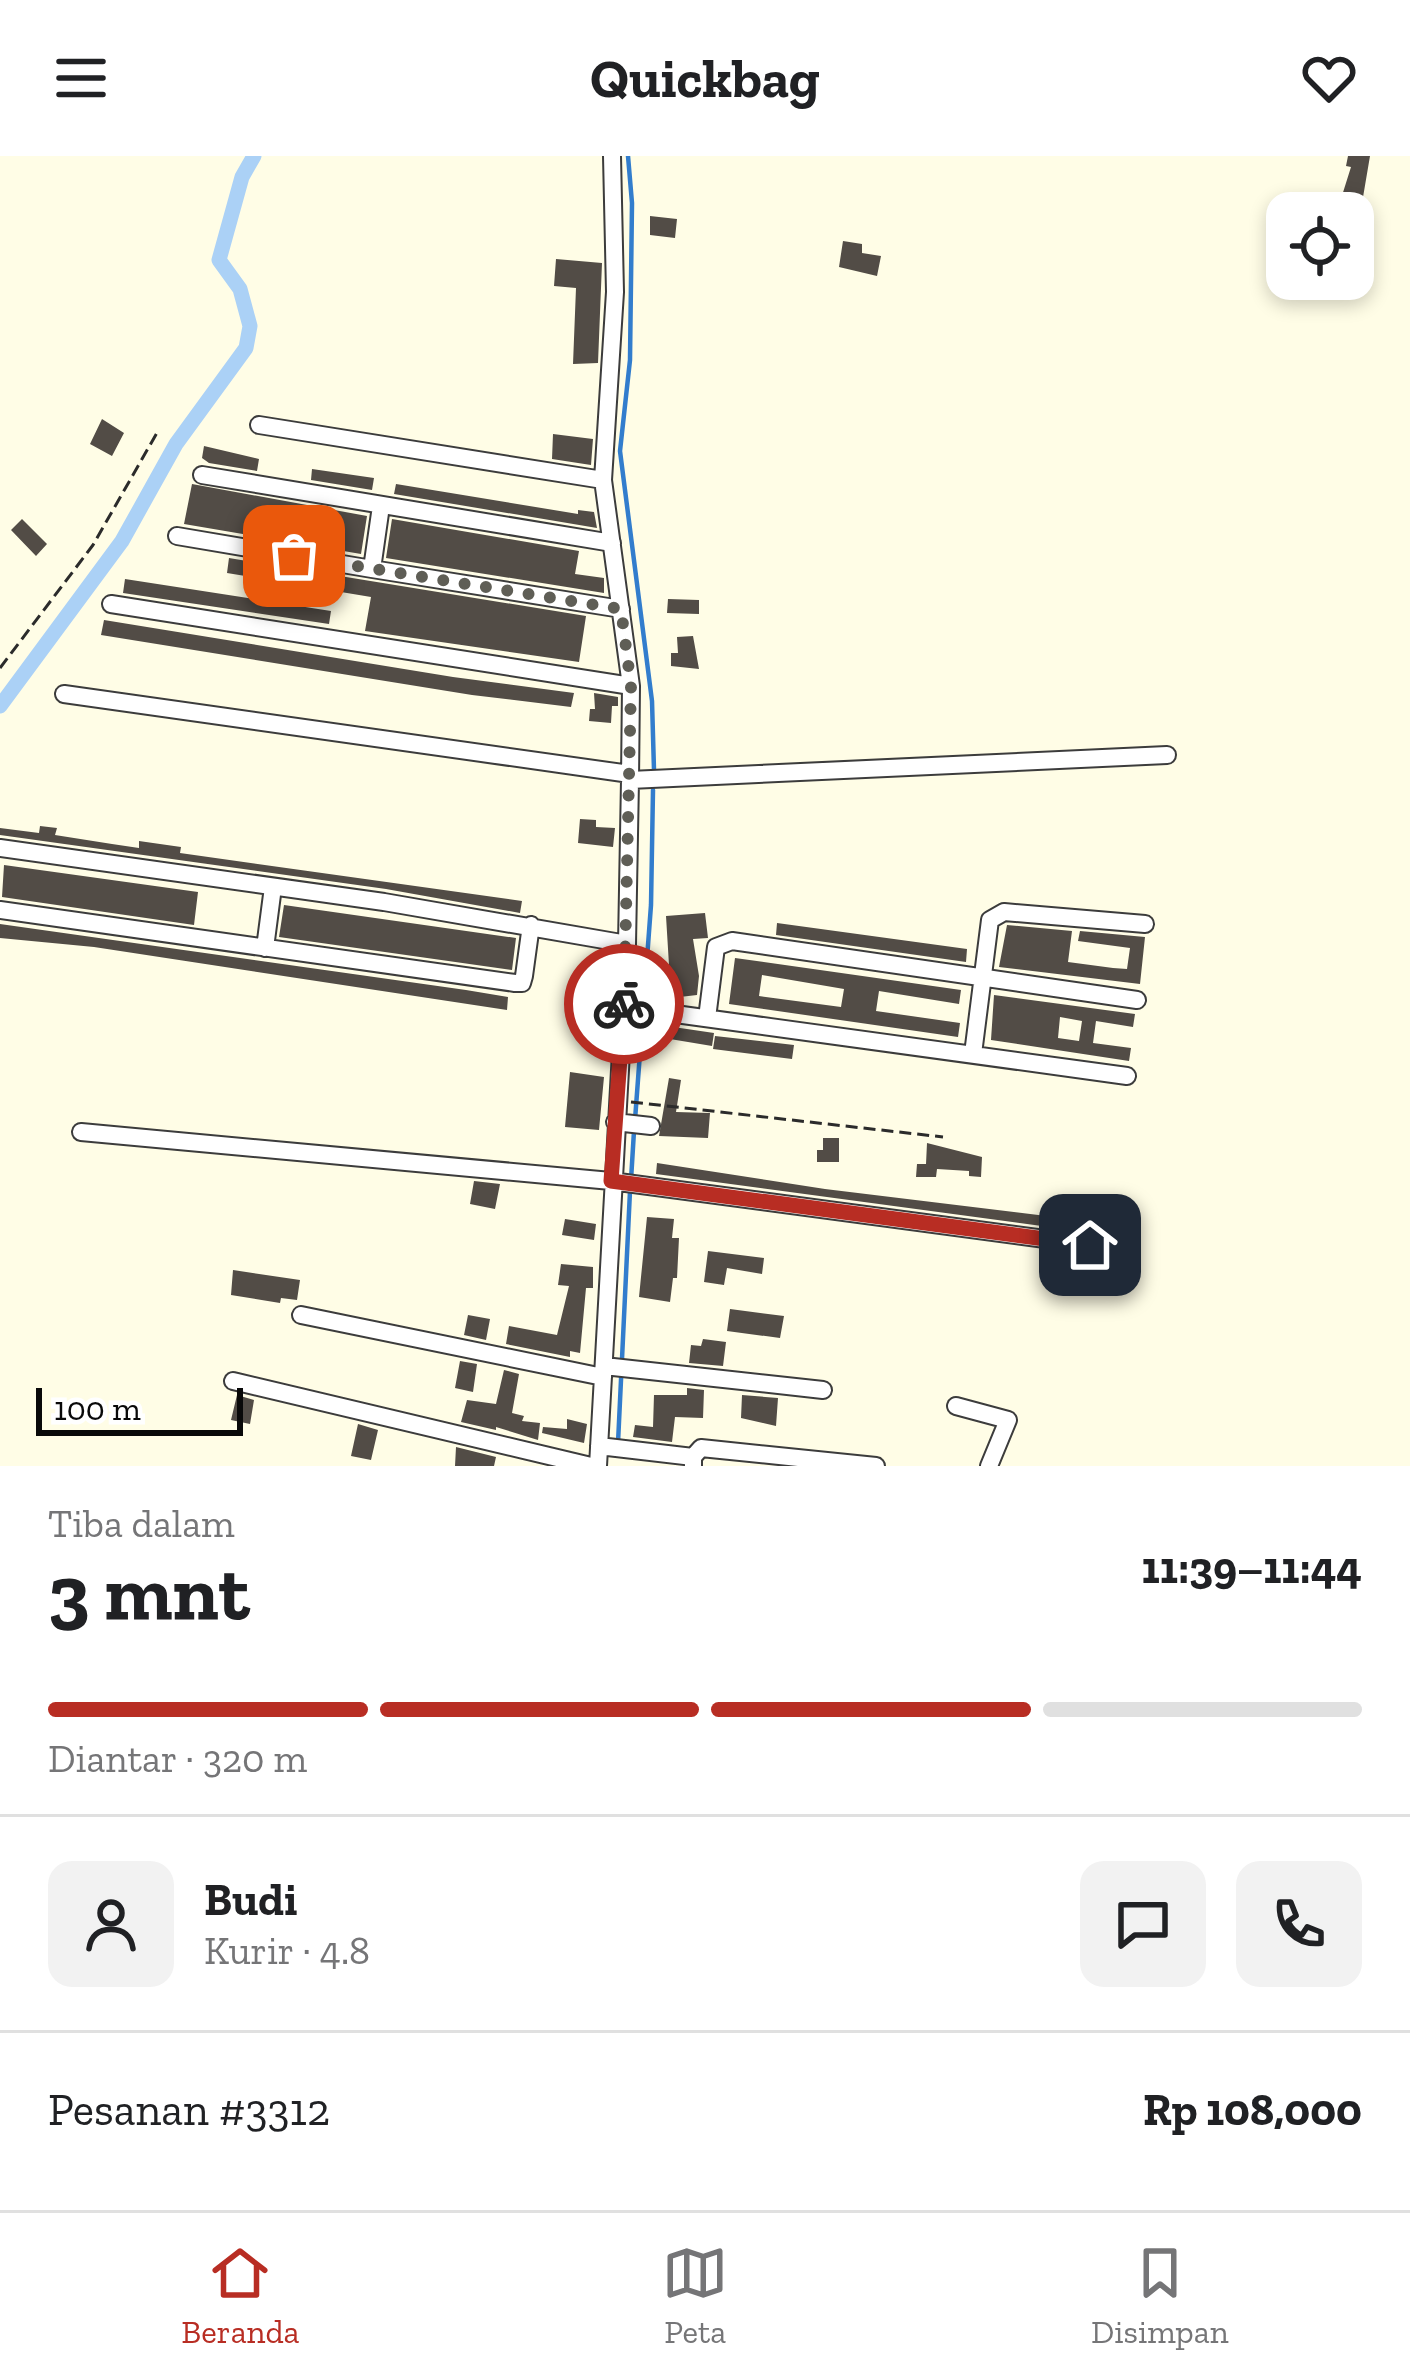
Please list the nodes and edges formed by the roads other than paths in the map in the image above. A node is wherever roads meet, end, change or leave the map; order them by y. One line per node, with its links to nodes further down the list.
1 (612, 156): 4 (street)
2 (259, 425): 4 (street)
3 (202, 475): 5 (street)
4 (603, 480): 7 (street)
5 (382, 506): 7 (street); 8 (street)
6 (177, 536): 8 (street)
7 (612, 543): 10 (street)
8 (372, 569): 10 (street)
9 (111, 604): 11 (street)
10 (621, 609): 11 (street)
11 (631, 686): 14 (street)
12 (64, 694): 14 (street)
13 (1167, 755): 14 (street)
14 (630, 777): 20 (street)
15 (0, 848): 16 (street)
16 (273, 887): 19 (street); 21 (street)
17 (0, 910): 21 (street)
18 (1145, 923): 22 (street)
19 (531, 926): 20 (street); 21 (street)
20 (627, 944): 24 (street)
21 (265, 948)
22 (982, 979): 23 (street); 25 (street); 26 (street)
23 (1137, 1000)
24 (635, 1008): 25 (street); 29 (street)
25 (706, 1018): 26 (street)
26 (973, 1054): 27 (street)
27 (1127, 1076)
28 (81, 1132): 29 (street)
29 (615, 1182): 30 (street); 32 (street)
30 (1090, 1245)
31 (301, 1315): 32 (street)
32 (606, 1370): 34 (street); 36 (street)
33 (233, 1381): 38 (street)
34 (823, 1390)
35 (956, 1406): 40 (street)
36 (612, 1447): 37 (street); 38 (street)
37 (693, 1462): 39 (street)
38 (595, 1466)
39 (876, 1466)
40 (988, 1466)

